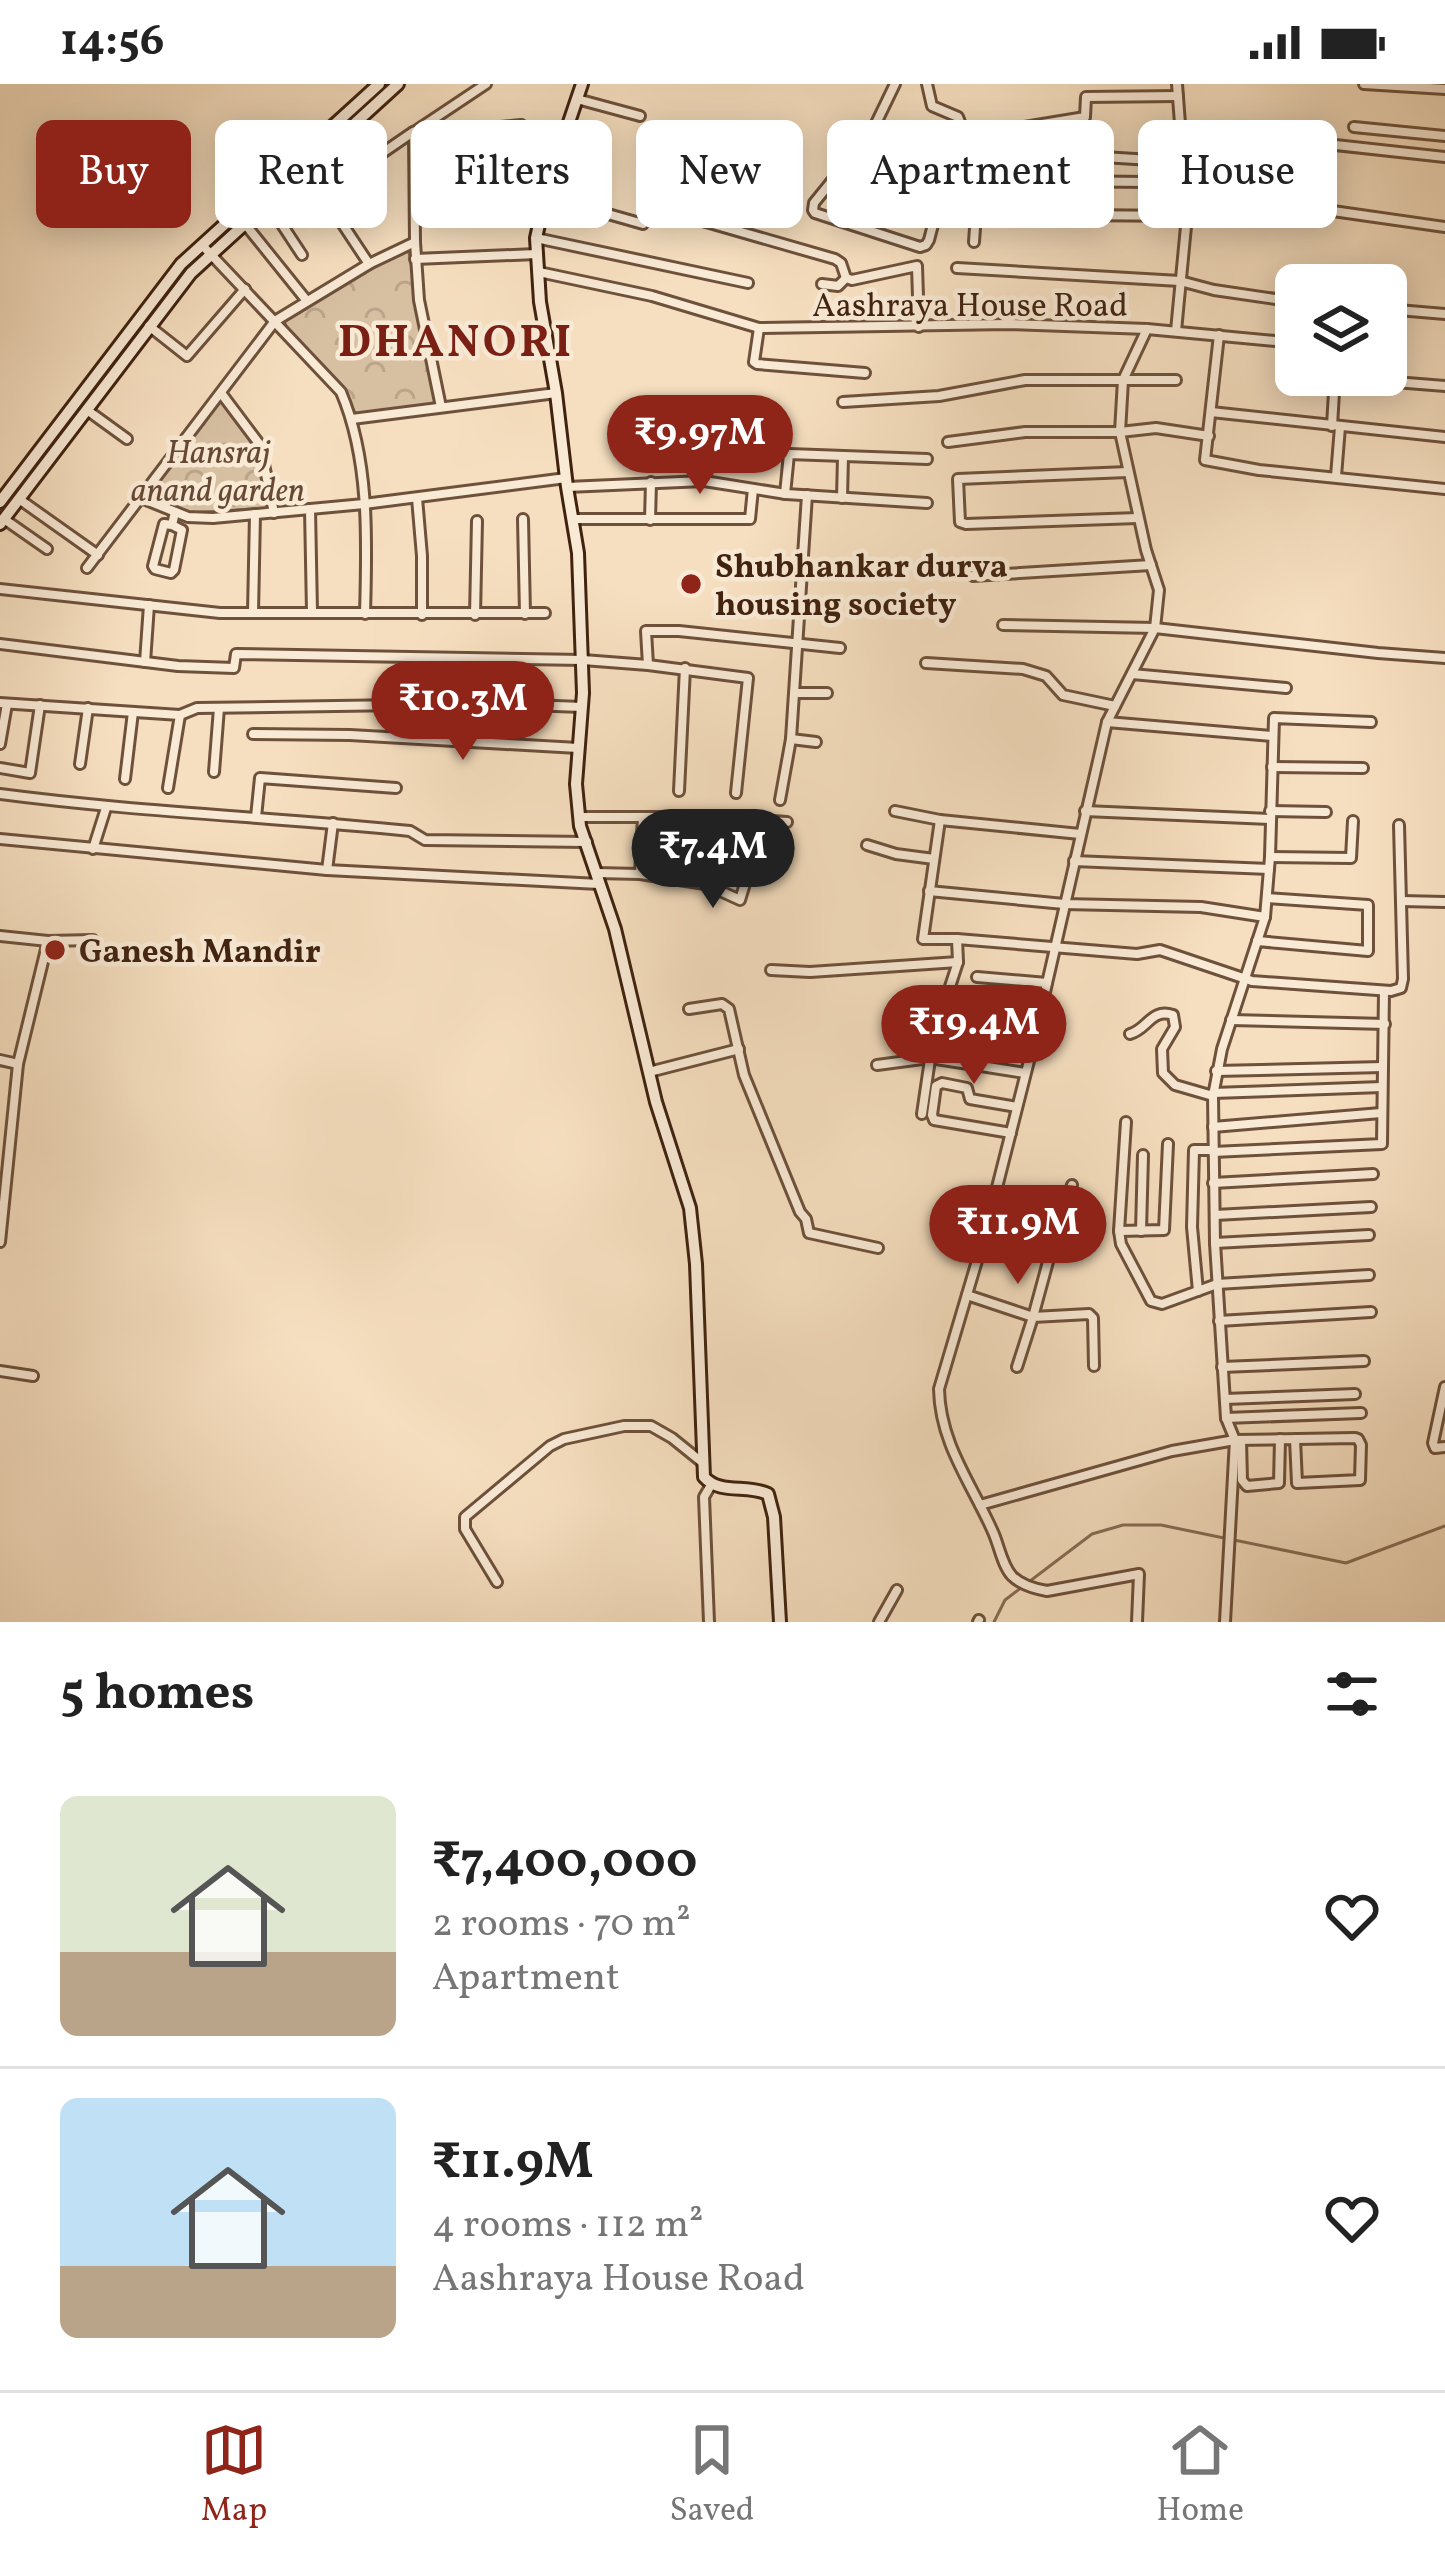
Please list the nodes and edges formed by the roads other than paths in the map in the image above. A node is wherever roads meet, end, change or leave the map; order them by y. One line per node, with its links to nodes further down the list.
1 (379, 84): 11 (street)
2 (398, 84): 11 (street)
3 (486, 84): 14 (street)
4 (896, 84): 16 (street)
5 (927, 84): 17 (street)
6 (1177, 84): 10 (street)
7 (1364, 84): 8 (street)
8 (1445, 88)
9 (579, 89): 12 (street); 15 (street)
10 (1178, 96): 18 (street); 19 (street)
11 (354, 116): 13 (street); 42 (street)
12 (640, 116)
13 (350, 120)
14 (432, 120)
15 (569, 120)
16 (878, 120)
17 (960, 120)
18 (1066, 120)
19 (1180, 120)
20 (1354, 127): 21 (street)
21 (1445, 136)
22 (1337, 145): 23 (street)
23 (1445, 157)
24 (827, 187): 28 (street)
25 (1337, 212): 29 (street)
26 (612, 215): 49 (street)
27 (1138, 216): 41 (street)
28 (827, 217)
29 (1445, 227)
30 (239, 228): 42 (street)
31 (248, 228): 55 (street)
32 (284, 228): 44 (street)
33 (346, 228): 46 (street)
34 (415, 228): 40 (street)
35 (538, 228): 39 (street)
36 (863, 228): 37 (street)
37 (932, 228)
38 (1186, 228): 50 (street)
39 (536, 238): 43 (street); 51 (street)
40 (415, 242): 45 (street); 46 (street)
41 (974, 242)
42 (207, 249): 53 (street); 59 (street); 89 (street)
43 (536, 254): 45 (street); 48 (street)
44 (302, 255)
45 (415, 259): 75 (street)
46 (369, 263): 55 (street)
47 (957, 268): 50 (street)
48 (537, 272): 61 (street, Aashraya House Road); 72 (street)
49 (846, 278): 52 (street); 60 (street)
50 (1180, 281): 54 (street); 63 (street)
51 (748, 283)
52 (822, 284)
53 (245, 290): 58 (street); 59 (street)
54 (1275, 299)
55 (307, 302): 58 (street)
56 (1407, 311): 57 (street)
57 (1445, 314)
58 (275, 321): 71 (street); 78 (street)
59 (149, 326): 76 (street)
60 (919, 327): 61 (street, Aashraya House Road); 62 (street, Aashraya House Road)
61 (759, 328): 66 (street)
62 (1147, 329): 63 (street); 67 (street, Aashraya House Road)
63 (1176, 331): 64 (street)
64 (1219, 335): 65 (street); 77 (street)
65 (1275, 341)
66 (865, 373)
67 (1123, 380): 68 (street); 74 (street); 80 (street, Aashraya House Road)
68 (1176, 380)
69 (1407, 382): 70 (street)
70 (1445, 386)
71 (220, 393): 96 (street); 105 (street)
72 (556, 393): 75 (street); 91 (street)
73 (1335, 396): 79 (street)
74 (843, 402)
75 (442, 407): 78 (street)
76 (86, 410): 83 (street); 89 (street)
77 (1211, 412): 79 (street); 81 (street)
78 (352, 419): 102 (street)
79 (1336, 426): 82 (street); 88 (street)
80 (1120, 432): 81 (street); 84 (street); 87 (street, Aashraya House Road)
81 (1209, 436): 88 (street)
82 (1445, 436)
83 (127, 439)
84 (948, 442)
85 (843, 457): 86 (street); 94 (street); 98 (street)
86 (927, 459)
87 (1128, 472): 107 (street, Aashraya House Road); 107 (street)
88 (1336, 476): 93 (street)
89 (26, 479): 99 (street); 100 (street)
90 (651, 482): 91 (street); 92 (street); 110 (street)
91 (566, 483): 97 (street); 109 (street)
92 (753, 489): 94 (street); 110 (street)
93 (1445, 489)
94 (785, 494): 95 (street)
95 (807, 495): 98 (street); 131 (street)
96 (141, 497): 104 (street); 115 (street)
97 (417, 498): 102 (street); 126 (street)
98 (842, 498): 101 (street)
99 (19, 499): 111 (street); 115 (street)
100 (0, 502)
101 (927, 503)
102 (364, 504): 103 (street); 124 (street)
103 (310, 509): 105 (street); 121 (street)
104 (176, 512): 106 (street); 113 (street)
105 (274, 513): 106 (street)
106 (255, 514): 122 (street)
107 (1138, 518): 116 (street, Aashraya House Road)
108 (523, 519): 125 (street)
109 (572, 519): 110 (street); 134 (street)
110 (650, 520)
111 (2, 521): 114 (street)
112 (477, 521): 127 (street)
113 (172, 525): 113 (street)
114 (47, 549)
115 (98, 555): 117 (street)
116 (1152, 565): 118 (street); 129 (street, Aashraya House Road)
117 (87, 568)
118 (973, 576)
119 (0, 589): 120 (street)
120 (149, 605): 122 (street); 135 (street)
121 (312, 612): 122 (street); 124 (street)
122 (253, 613)
123 (545, 613): 125 (street)
124 (365, 614): 126 (street)
125 (525, 614): 127 (street)
126 (422, 615): 127 (street)
127 (475, 615)
128 (1003, 625): 129 (street)
129 (1155, 628): 133 (street); 139 (street, Aashraya House Road)
130 (0, 644): 135 (street)
131 (798, 646): 132 (street); 137 (street); 141 (street)
132 (840, 648)
133 (1445, 658)
134 (583, 660): 135 (street); 137 (street); 146 (street)
135 (146, 662)
136 (926, 662): 145 (street)
137 (648, 665): 138 (street)
138 (685, 668): 167 (street); 168 (street)
139 (1132, 674): 140 (street); 145 (street, Aashraya House Road)
140 (1286, 688)
141 (795, 693): 142 (street); 155 (street)
142 (827, 693)
143 (3, 703): 144 (street); 157 (street)
144 (40, 705): 148 (street); 161 (street)
145 (1115, 706): 151 (street, Aashraya House Road)
146 (582, 707): 147 (street); 158 (street)
147 (219, 708): 150 (street); 163 (street)
148 (88, 709): 149 (street); 159 (street)
149 (133, 712): 150 (street); 164 (street)
150 (180, 715): 165 (street)
151 (1107, 722): 154 (street); 172 (street, Aashraya House Road)
152 (1371, 722): 154 (street)
153 (253, 734): 158 (street)
154 (1273, 736): 160 (street)
155 (791, 739): 156 (street); 170 (street)
156 (815, 742)
157 (0, 744)
158 (578, 748): 177 (street)
159 (80, 764)
160 (1272, 767): 162 (street); 175 (street)
161 (0, 768)
162 (1363, 768)
163 (214, 772)
164 (125, 779)
165 (168, 788)
166 (396, 788): 176 (street)
167 (679, 791)
168 (736, 793)
169 (0, 794): 171 (street)
170 (780, 800)
171 (106, 808): 176 (street); 190 (street)
172 (1085, 811): 175 (street); 185 (street, Aashraya House Road)
173 (895, 812): 180 (street)
174 (1326, 812): 175 (street)
175 (1270, 815): 191 (street)
176 (256, 817): 183 (street)
177 (578, 817): 178 (street); 188 (street)
178 (644, 817): 179 (street); 196 (street)
179 (711, 817): 182 (street); 198 (street)
180 (940, 820): 185 (street); 192 (street)
181 (1353, 821): 191 (street)
182 (787, 822)
183 (332, 823): 188 (street); 195 (street)
184 (1399, 825): 201 (street)
185 (1079, 834): 193 (street, Aashraya House Road)
186 (0, 839): 190 (street)
187 (758, 841): 198 (street)
188 (586, 842): 197 (street)
189 (867, 845): 192 (street)
190 (93, 849): 195 (street)
191 (1270, 857): 194 (street)
192 (934, 859): 199 (street)
193 (1074, 861): 194 (street); 203 (street, Aashraya House Road)
194 (1269, 869): 200 (street)
195 (327, 870): 197 (street)
196 (640, 874): 197 (street); 198 (street)
197 (598, 878): 232 (street)
198 (705, 884)
199 (929, 891): 203 (street); 206 (street)
200 (1267, 898): 204 (street); 209 (street)
201 (1401, 901): 202 (street); 216 (street)
202 (1445, 902)
203 (1064, 904): 204 (street); 210 (street, Aashraya House Road)
204 (1265, 917): 209 (street)
205 (0, 936): 208 (street)
206 (957, 939): 210 (street); 211 (street)
207 (93, 940): 208 (street)
208 (47, 941): 228 (street)
209 (1257, 941): 214 (street)
210 (1054, 946): 214 (street); 215 (street, Aashraya House Road)
211 (958, 962): 212 (street); 217 (street)
212 (771, 970)
213 (977, 977): 215 (street)
214 (1245, 979): 216 (street); 220 (street)
215 (1047, 983): 219 (street, Aashraya House Road)
216 (1384, 991): 221 (street)
217 (948, 994): 219 (street); 222 (street)
218 (689, 1009): 225 (street)
219 (1041, 1009): 224 (street, Aashraya House Road)
220 (1231, 1020): 221 (street); 231 (street)
221 (1384, 1024): 230 (street)
222 (937, 1025): 224 (street); 226 (street)
223 (1130, 1034): 235 (street)
224 (1034, 1040): 233 (street, Aashraya House Road)
225 (739, 1048): 232 (street); 257 (street)
226 (930, 1058): 229 (street); 233 (street); 238 (street)
227 (0, 1060): 228 (street)
228 (18, 1064): 254 (street)
229 (877, 1065)
230 (1383, 1067): 231 (street); 234 (street)
231 (1216, 1071): 235 (street)
232 (649, 1072): 280 (street)
233 (1025, 1073): 236 (street, Aashraya House Road)
234 (1382, 1087): 235 (street); 237 (street)
235 (1213, 1094): 240 (street)
236 (1017, 1107): 241 (street, Aashraya House Road); 241 (street)
237 (1381, 1113): 240 (street); 243 (street)
238 (922, 1114)
239 (1126, 1122): 251 (street)
240 (1213, 1127): 243 (street)
241 (1011, 1133): 250 (street, Aashraya House Road)
242 (1168, 1144): 252 (street)
243 (1213, 1151): 246 (street); 260 (street)
244 (1143, 1155): 252 (street)
245 (1372, 1174): 246 (street)
246 (1213, 1183): 249 (street)
247 (1072, 1185): 256 (street)
248 (1371, 1207): 249 (street)
249 (1215, 1214): 255 (street)
250 (987, 1227): 256 (street); 261 (street, Aashraya House Road)
251 (1119, 1231): 252 (street); 260 (street)
252 (1141, 1232)
253 (1369, 1235): 255 (street)
254 (0, 1242)
255 (1215, 1243): 259 (street)
256 (1052, 1247): 263 (street)
257 (878, 1248)
258 (1369, 1275): 259 (street)
259 (1217, 1284): 260 (street); 264 (street)
260 (1198, 1291)
261 (967, 1294): 263 (street); 282 (street, Aashraya House Road)
262 (1371, 1312): 264 (street)
263 (1033, 1317): 266 (street); 268 (street)
264 (1219, 1321): 267 (street)
265 (1364, 1361): 267 (street)
266 (1094, 1366)
267 (1222, 1366): 273 (street)
268 (1017, 1367)
269 (0, 1371): 270 (street)
270 (33, 1376)
271 (1445, 1387): 279 (street)
272 (1355, 1394): 273 (street)
273 (1225, 1399): 275 (street)
274 (1361, 1413): 275 (street)
275 (1226, 1418): 278 (street)
276 (1280, 1439): 277 (street); 278 (street); 278 (street)
277 (1295, 1439): 277 (street)
278 (1238, 1440): 282 (street); 289 (street)
279 (1445, 1447)
280 (703, 1463): 281 (street); 283 (street)
281 (711, 1485): 285 (street); 286 (street)
282 (980, 1505): 288 (street, Aashraya House Road)
283 (497, 1582)
284 (897, 1590): 287 (street)
285 (709, 1622)
286 (780, 1622)
287 (879, 1622)
288 (1137, 1622)
289 (1225, 1622)

